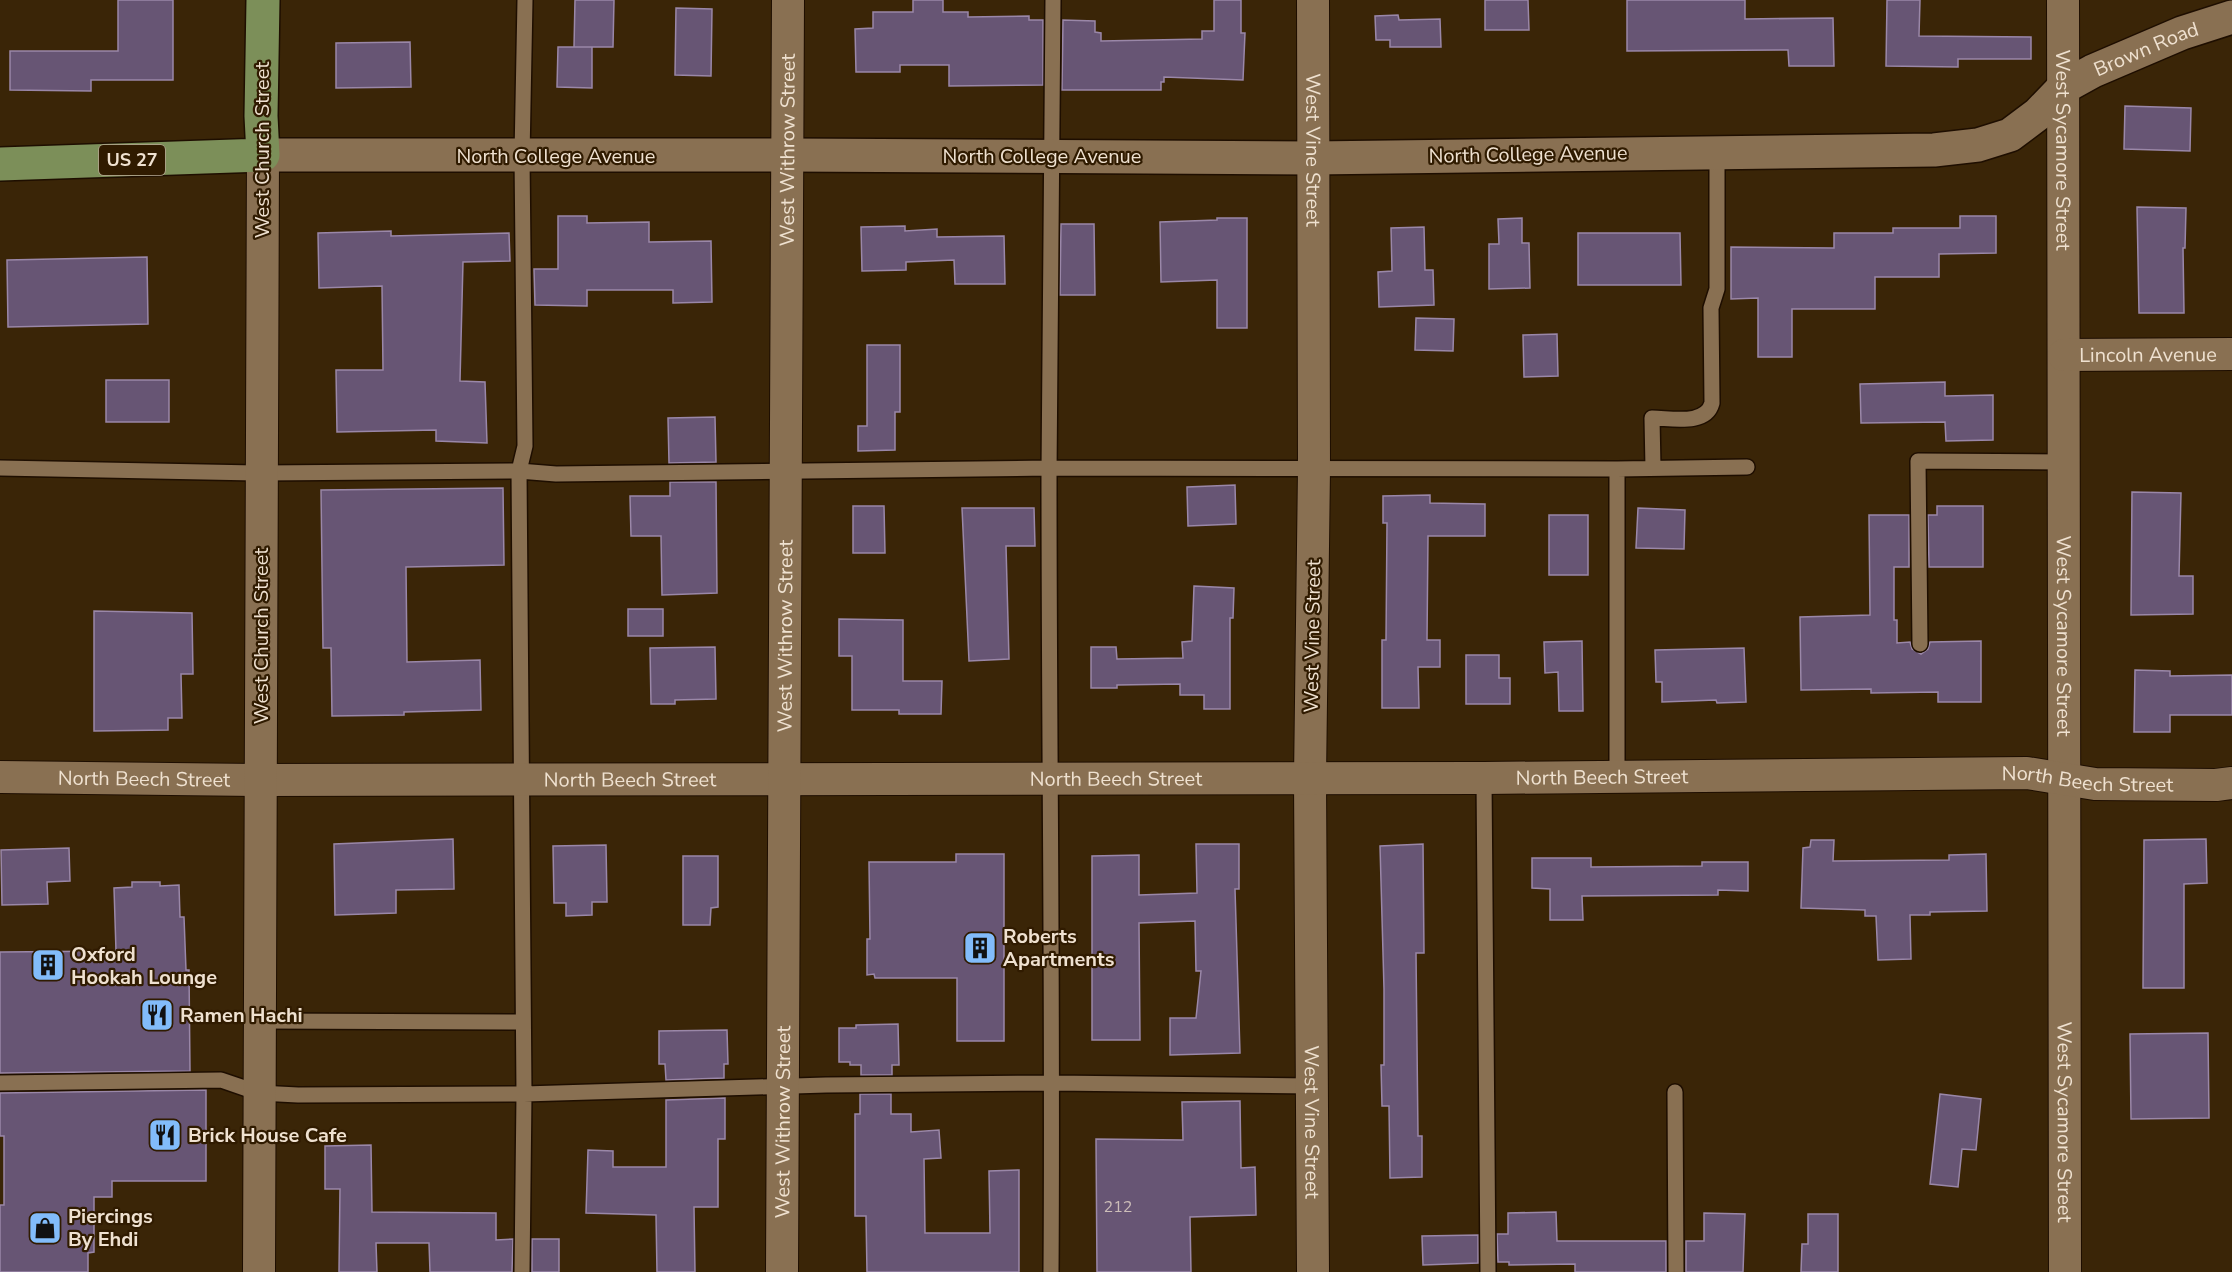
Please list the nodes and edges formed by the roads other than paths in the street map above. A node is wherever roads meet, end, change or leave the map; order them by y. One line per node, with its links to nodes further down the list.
1 (263, 0): 10 (highway, West Church Street)
2 (525, 0): 12 (lane)
3 (788, 0): 11 (street, West Withrow Street)
4 (1053, 0): 13 (lane)
5 (1313, 0): 14 (street, West Vine Street)
6 (2063, 0): 8 (street, West Sycamore Street)
7 (2232, 17): 8 (street, Brown Road)
8 (2064, 87): 9 (street, North College Avenue); 17 (street, West Sycamore Street)
9 (1717, 151): 14 (street, North College Avenue); 22 (lane)
10 (263, 155): 12 (street, North College Avenue); 15 (highway, North College Avenue / US 27); 27 (street, West Church Street)
11 (788, 155): 12 (street, North College Avenue); 13 (street, North College Avenue); 25 (street, West Withrow Street)
12 (522, 156): 26 (lane)
13 (1053, 156): 14 (street, North College Avenue); 21 (lane)
14 (1313, 158): 23 (street, West Vine Street)
15 (0, 164)
16 (2232, 354): 17 (street, Lincoln Avenue)
17 (2064, 355): 18 (street, West Sycamore Street)
18 (2064, 462): 28 (lane); 36 (street, West Sycamore Street)
19 (1747, 467): 22 (lane)
20 (0, 468): 27 (lane)
21 (1049, 468): 23 (lane); 25 (lane); 31 (lane)
22 (1653, 468): 24 (lane)
23 (1314, 469): 24 (lane); 32 (street, West Vine Street)
24 (1617, 469): 30 (lane)
25 (787, 470): 26 (lane); 35 (street, West Withrow Street)
26 (519, 471): 27 (lane); 34 (lane)
27 (262, 473): 37 (street, West Church Street)
28 (1920, 644)
29 (0, 777): 37 (street, North Beech Street)
30 (1617, 777): 33 (street, North Beech Street); 36 (street, North Beech Street)
31 (1049, 778): 32 (street, North Beech Street); 35 (street, North Beech Street); 42 (lane)
32 (1310, 778): 33 (street, North Beech Street); 44 (street, West Vine Street)
33 (1484, 778): 53 (lane)
34 (520, 779): 35 (street, North Beech Street); 37 (street, North Beech Street); 40 (lane)
35 (785, 779): 43 (street, West Withrow Street)
36 (2064, 779): 38 (street, North Beech Street); 55 (street, West Sycamore Street)
37 (260, 780): 39 (street, West Church Street)
38 (2232, 783)
39 (260, 1022): 40 (lane); 46 (street, West Church Street)
40 (523, 1022): 47 (lane)
41 (0, 1083): 46 (lane)
42 (1052, 1083): 43 (lane); 44 (lane); 51 (lane)
43 (784, 1085): 47 (lane); 50 (street, West Withrow Street)
44 (1312, 1086): 52 (street, West Vine Street)
45 (1675, 1092): 54 (lane)
46 (259, 1093): 47 (lane); 48 (street, West Church Street)
47 (524, 1094): 49 (lane)
48 (259, 1272)
49 (522, 1272)
50 (782, 1272)
51 (1050, 1272)
52 (1313, 1272)
53 (1488, 1272)
54 (1676, 1272)
55 (2065, 1272)

